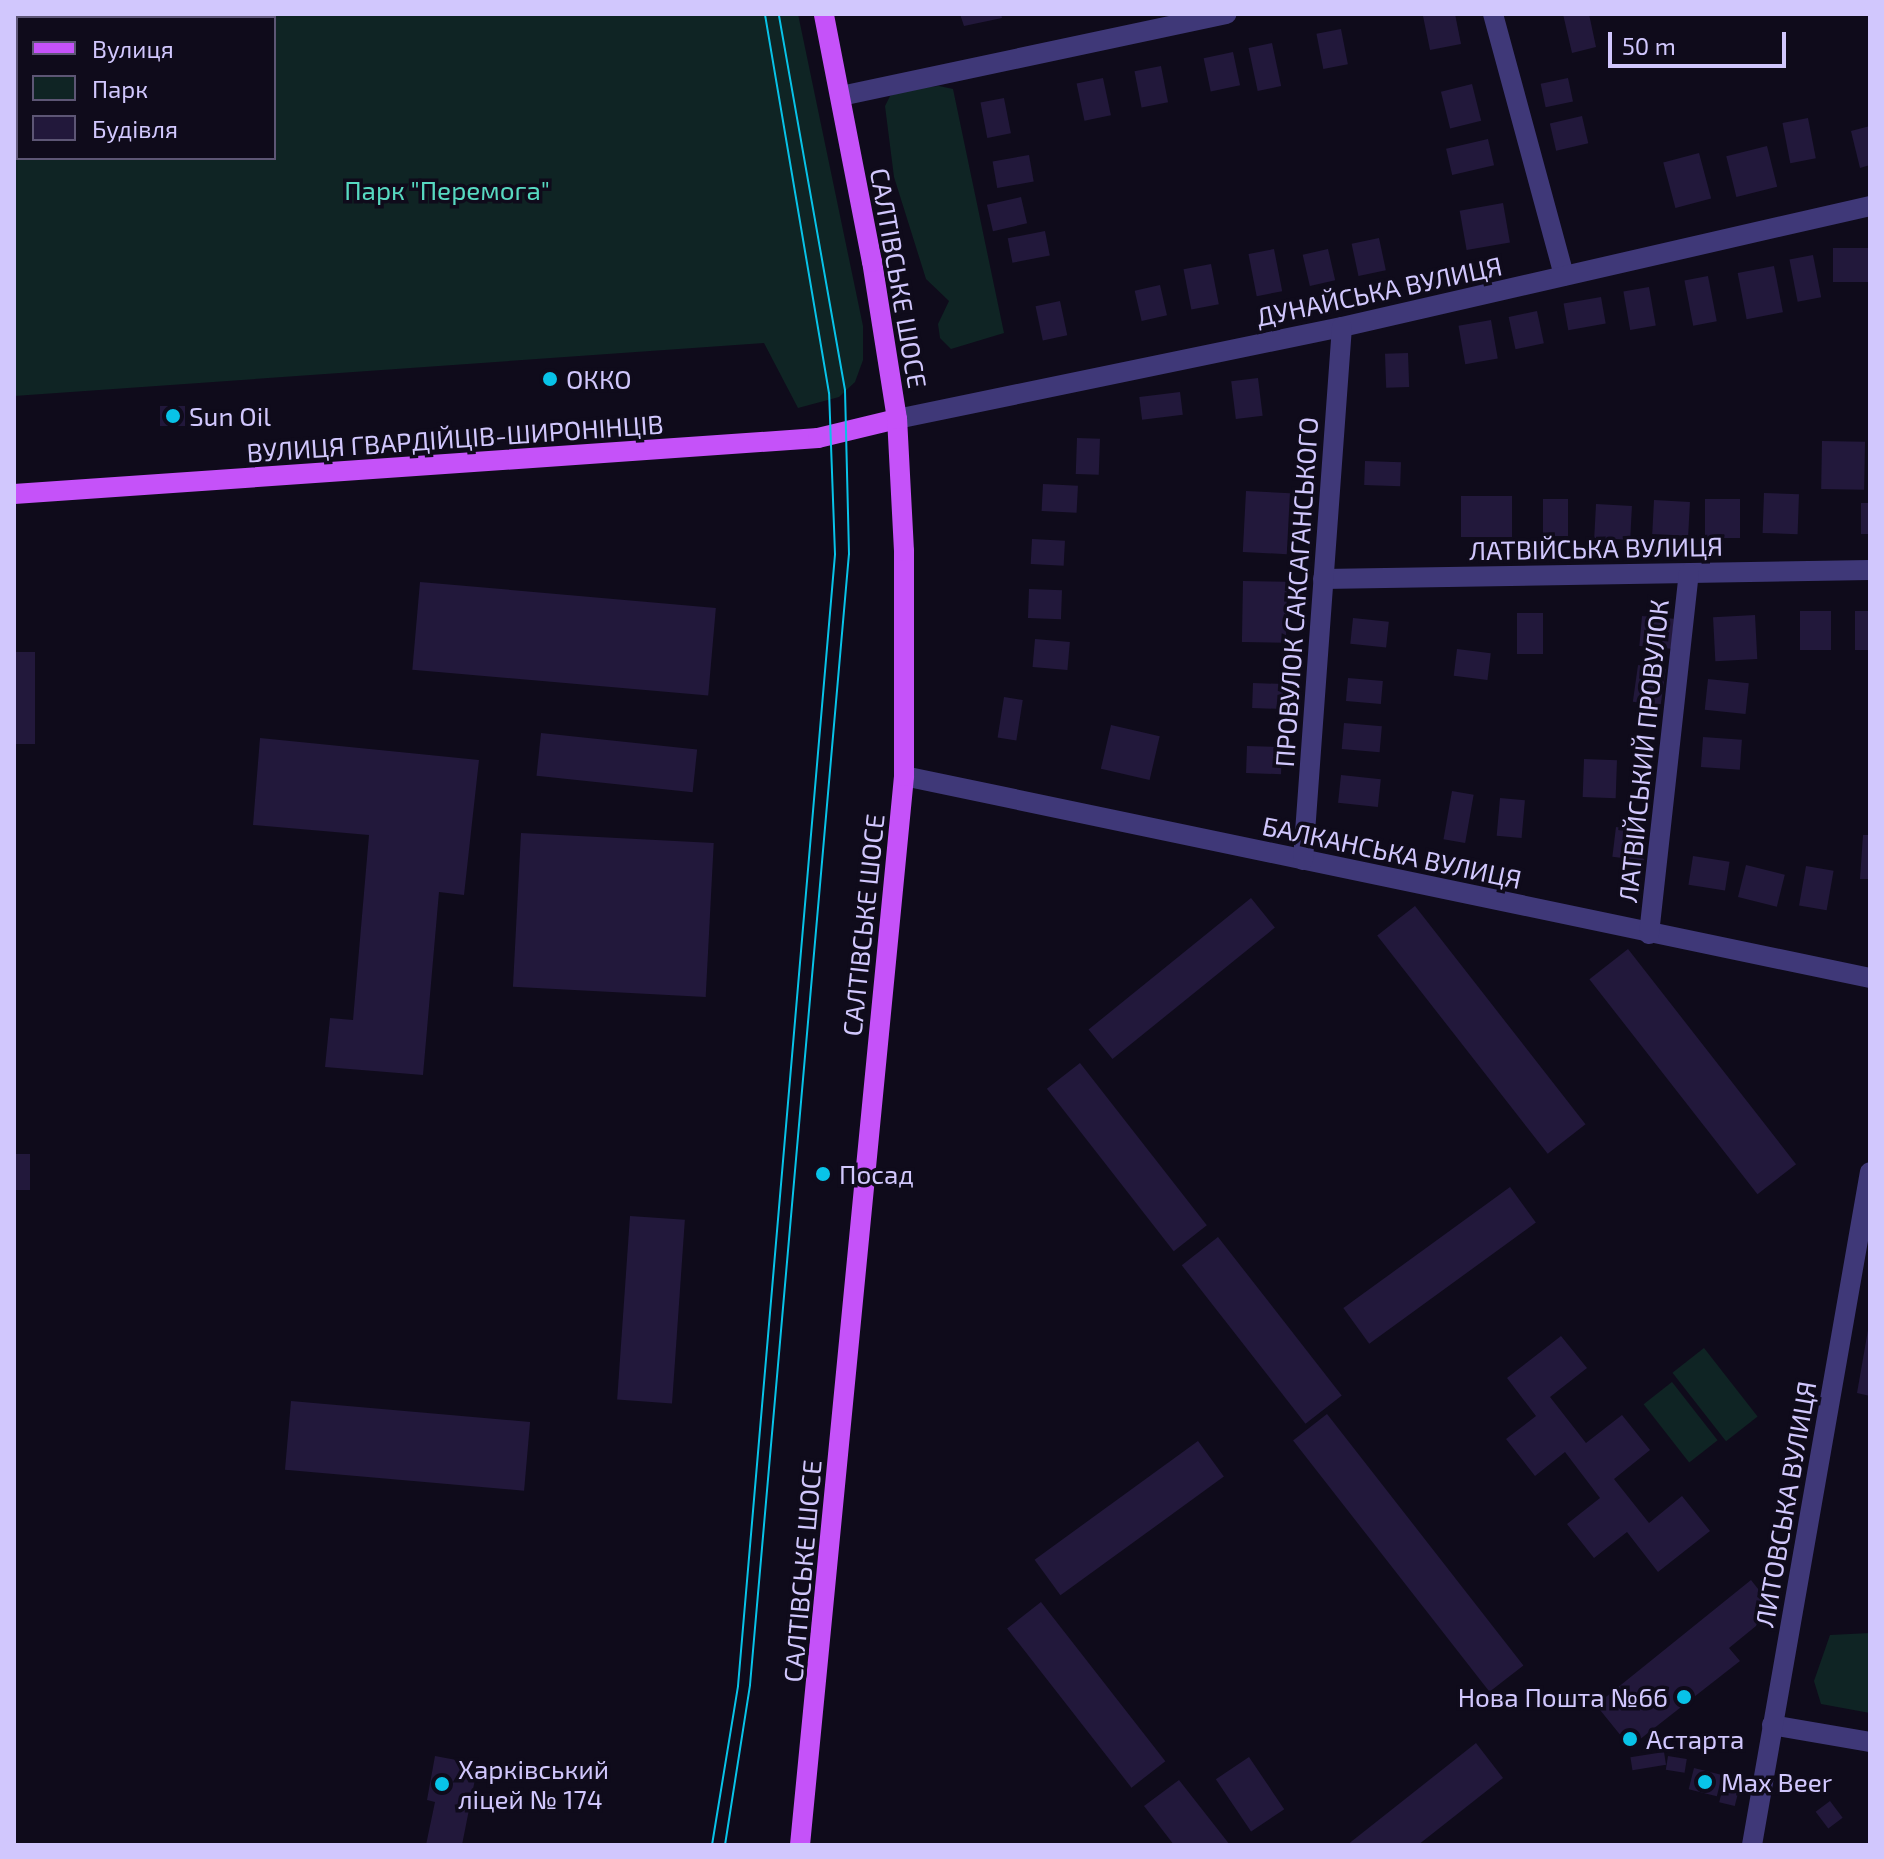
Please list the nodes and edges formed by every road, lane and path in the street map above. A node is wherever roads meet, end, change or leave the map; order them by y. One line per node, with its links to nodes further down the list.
1 (824, 14): 4 (main road, САЛТІВСЬКЕ ШОСЕ)
2 (1226, 14): 4 (street)
3 (1493, 14): 6 (street)
4 (841, 96): 8 (main road, САЛТІВСЬКЕ ШОСЕ)
5 (1870, 206): 6 (street, ДУНАЙСЬКА ВУЛИЦЯ)
6 (1564, 276): 7 (street, ДУНАЙСЬКА ВУЛИЦЯ)
7 (1342, 327): 8 (street, ДУНАЙСЬКА ВУЛИЦЯ); 12 (street, ПРОВУЛОК САКСАГАНСЬКОГО)
8 (897, 419): 9 (main road, ВУЛИЦЯ ГВАРДІЙЦІВ-ШИРОНІНЦІВ); 13 (main road, САЛТІВСЬКЕ ШОСЕ)
9 (14, 494)
10 (1870, 570): 11 (street, ЛАТВІЙСЬКА ВУЛИЦЯ)
11 (1689, 573): 12 (street, ЛАТВІЙСЬКА ВУЛИЦЯ); 15 (street, ЛАТВІЙСЬКИЙ ПРОВУЛОК)
12 (1323, 579): 14 (street, ПРОВУЛОК САКСАГАНСЬКОГО)
13 (904, 776): 14 (street, БАЛКАНСЬКА ВУЛИЦЯ); 20 (main road, САЛТІВСЬКЕ ШОСЕ)
14 (1303, 860): 15 (street, БАЛКАНСЬКА ВУЛИЦЯ)
15 (1649, 934): 16 (street, БАЛКАНСЬКА ВУЛИЦЯ)
16 (1870, 978)
17 (1870, 1172): 18 (street, ЛИТОВСЬКА ВУЛИЦЯ)
18 (1772, 1725): 19 (street); 21 (street, ЛИТОВСЬКА ВУЛИЦЯ)
19 (1870, 1742)
20 (800, 1845)
21 (1752, 1845)

